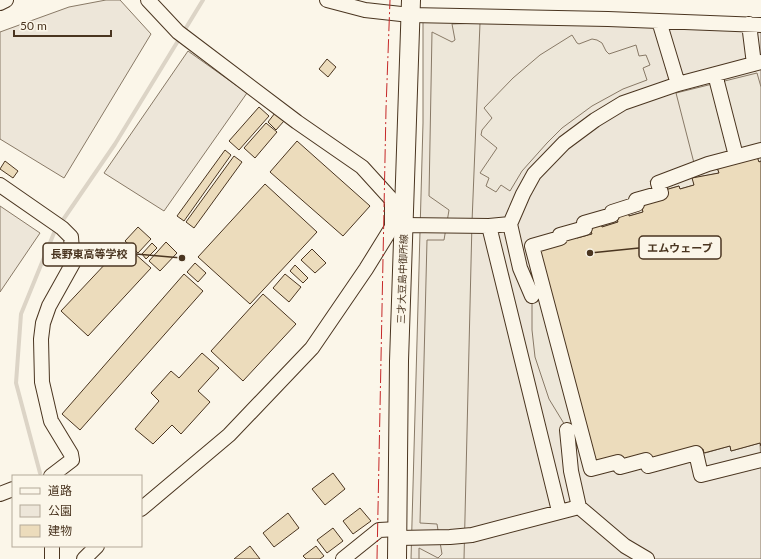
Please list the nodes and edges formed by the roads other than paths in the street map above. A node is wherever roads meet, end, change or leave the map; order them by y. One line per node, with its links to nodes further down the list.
1 (6, 0): 4 (street)
2 (148, 0): 15 (street)
3 (327, 0): 5 (street)
4 (0, 3)
5 (411, 7): 6 (street); 15 (main road, 三才大豆島中御所線)
6 (659, 21): 7 (street); 10 (street)
7 (755, 24): 8 (street)
8 (757, 63): 9 (street)
9 (717, 74): 10 (street); 11 (street)
10 (678, 84): 14 (street)
11 (736, 156): 12 (street); 19 (street)
12 (760, 156)
13 (0, 185): 20 (street)
14 (510, 224): 16 (street); 17 (street)
15 (398, 226): 16 (street); 23 (street); 26 (main road, 三才大豆島中御所線)
16 (489, 226): 25 (street)
17 (532, 296)
18 (567, 430): 24 (street)
19 (761, 460)
20 (52, 475)
21 (12, 489): 22 (street)
22 (0, 494)
23 (142, 507)
24 (579, 507): 25 (street); 33 (street)
25 (560, 511): 26 (street)
26 (398, 533): 31 (street); 32 (main road, 三才大豆島中御所線)
27 (52, 547): 29 (street)
28 (96, 547): 30 (street)
29 (52, 559)
30 (84, 559)
31 (343, 559)
32 (397, 559)
33 (647, 559)

